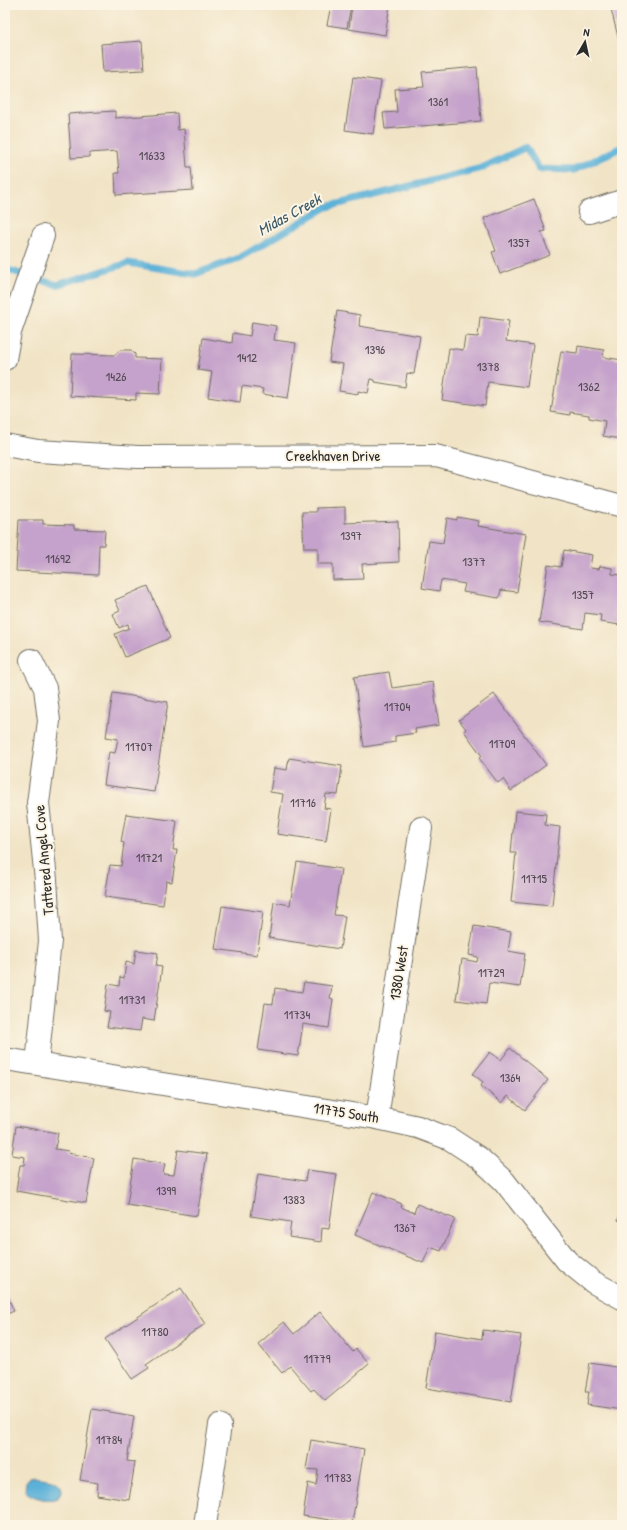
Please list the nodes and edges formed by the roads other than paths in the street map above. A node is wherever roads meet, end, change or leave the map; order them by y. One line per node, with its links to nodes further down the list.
1 (622, 201): 2 (street)
2 (589, 212)
3 (43, 236): 4 (street)
4 (5, 359)
5 (5, 445): 6 (street, Creekhaven Drive)
6 (622, 506)
7 (31, 660): 10 (street, Tattered Angel Cove)
8 (421, 828): 11 (street, 1380 West)
9 (5, 1058): 10 (street, 11775 South)
10 (37, 1064): 11 (street, 11775 South)
11 (377, 1118): 12 (street, 11775 South)
12 (622, 1298)
13 (220, 1425): 14 (street)
14 (205, 1525)

